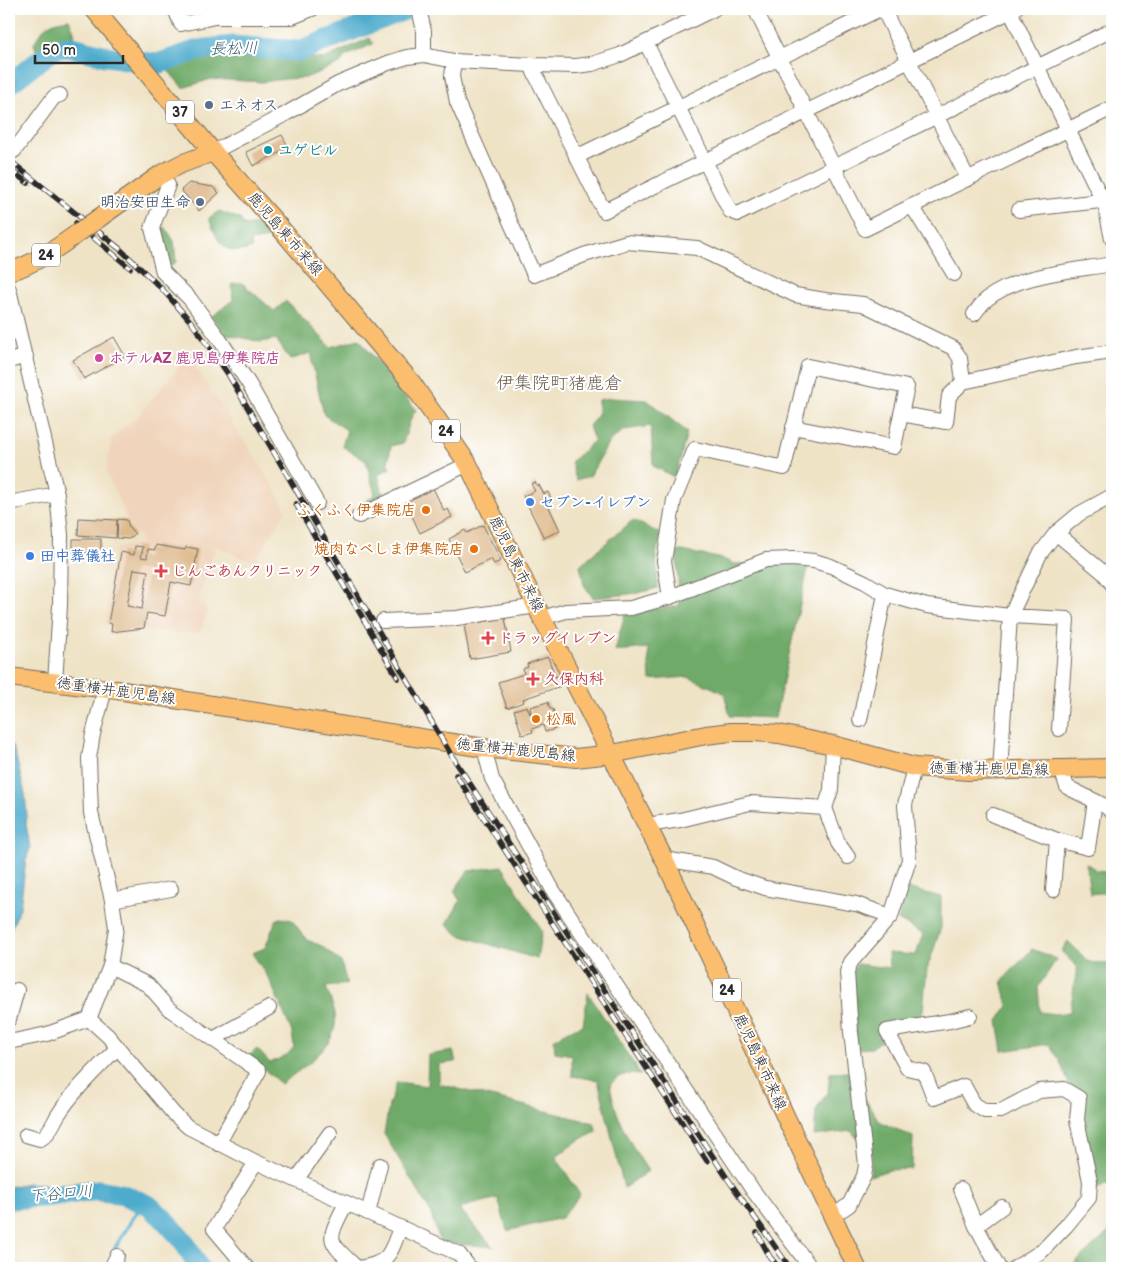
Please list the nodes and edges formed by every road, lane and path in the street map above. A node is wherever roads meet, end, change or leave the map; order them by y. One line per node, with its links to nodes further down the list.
1 (94, 9): 25 (main road, 37)
2 (175, 9): 8 (street)
3 (312, 9): 8 (street)
4 (714, 9): 11 (street)
5 (755, 9): 13 (street)
6 (881, 9): 13 (street); 15 (street)
7 (1011, 10): 15 (street); 17 (street)
8 (290, 13)
9 (420, 14): 12 (street)
10 (1112, 30): 17 (street)
11 (646, 42): 16 (street); 19 (street)
12 (424, 55): 14 (street); 25 (street)
13 (780, 58): 19 (street); 21 (street)
14 (454, 60): 16 (street); 42 (street)
15 (909, 62): 21 (street); 22 (street)
16 (532, 65): 26 (street)
17 (1037, 67): 22 (street); 23 (street)
18 (60, 95): 24 (street)
19 (679, 108): 26 (street); 27 (street)
20 (1112, 108): 23 (street)
21 (807, 112): 27 (street); 28 (street)
22 (936, 117): 28 (street); 30 (street)
23 (1068, 130): 30 (street); 31 (street)
24 (9, 147)
25 (213, 152): 29 (main road, 24); 45 (main road, 鹿児島東市来線 / 24)
26 (576, 157): 27 (street)
27 (706, 162): 28 (street)
28 (834, 167): 32 (street)
29 (160, 175): 37 (main road, 24, bridge); 49 (street)
30 (968, 179): 32 (street)
31 (1108, 200): 33 (street); 34 (street)
32 (912, 206): 36 (street)
33 (1019, 210)
34 (1112, 239)
35 (1112, 264): 38 (street)
36 (954, 274)
37 (10, 278): 40 (street)
38 (974, 314)
39 (1112, 352): 42 (street)
40 (26, 356): 41 (street); 46 (street)
41 (9, 361)
42 (963, 382): 43 (street)
43 (901, 414): 44 (street); 44 (street)
44 (793, 428): 54 (street)
45 (468, 464): 50 (street); 55 (main road, 鹿児島東市来線 / 24)
46 (57, 494): 48 (street); 59 (street)
47 (1112, 496): 51 (street)
48 (9, 503)
49 (317, 503)
50 (359, 516)
51 (1056, 533): 52 (street); 56 (street)
52 (1112, 584)
53 (885, 594): 54 (street); 56 (street); 61 (street)
54 (670, 597): 55 (street)
55 (539, 612): 57 (street); 65 (main road, 鹿児島東市来線 / 24)
56 (1010, 616): 62 (street); 69 (street)
57 (383, 621)
58 (9, 677): 59 (main road, 徳重横井鹿児島線)
59 (55, 682): 60 (main road, 徳重横井鹿児島線)
60 (105, 689): 64 (main road, 徳重横井鹿児島線); 80 (street)
61 (860, 720)
62 (1059, 729)
63 (833, 745): 65 (main road, 徳重横井鹿児島線); 66 (main road, 徳重横井鹿児島線); 71 (street)
64 (484, 748): 65 (main road, 徳重横井鹿児島線); 107 (street)
65 (612, 754): 74 (main road, 鹿児島東市来線 / 24)
66 (914, 767): 69 (main road, 徳重横井鹿児島線); 81 (street)
67 (1112, 768): 68 (main road, 徳重横井鹿児島線)
68 (1061, 770): 69 (main road, 徳重横井鹿児島線); 70 (street)
69 (1000, 771)
70 (1095, 801): 72 (street); 75 (street)
71 (825, 808): 74 (street); 76 (street)
72 (1112, 812)
73 (993, 815): 75 (street)
74 (647, 824): 77 (main road, 鹿児島東市来線 / 24)
75 (1057, 840): 79 (street)
76 (848, 857)
77 (664, 859): 81 (street); 101 (main road, 鹿児島東市来線 / 24)
78 (171, 889): 80 (street)
79 (1053, 890)
80 (112, 900): 82 (street)
81 (891, 916): 101 (street)
82 (110, 966): 87 (street); 88 (street)
83 (18, 990): 86 (street)
84 (269, 1008): 88 (street)
85 (970, 1016): 110 (street)
86 (9, 1019)
87 (89, 1019): 89 (street); 90 (street)
88 (213, 1039): 93 (street)
89 (9, 1042)
90 (118, 1048): 92 (street); 93 (street)
91 (330, 1133): 96 (street)
92 (26, 1135)
93 (218, 1144): 94 (street)
94 (256, 1162): 96 (street); 104 (street)
95 (380, 1165): 100 (street)
96 (296, 1180): 98 (street)
97 (961, 1189): 102 (street)
98 (346, 1203): 100 (street); 105 (street)
99 (1002, 1207): 102 (street)
100 (368, 1213): 103 (street)
101 (832, 1216): 108 (main road, 鹿児島東市来線 / 24)
102 (976, 1226): 109 (street)
103 (400, 1228): 105 (street); 106 (street)
104 (247, 1268)
105 (358, 1268)
106 (470, 1268)
107 (811, 1268)
108 (857, 1268)
109 (999, 1268)
110 (1015, 1268)

